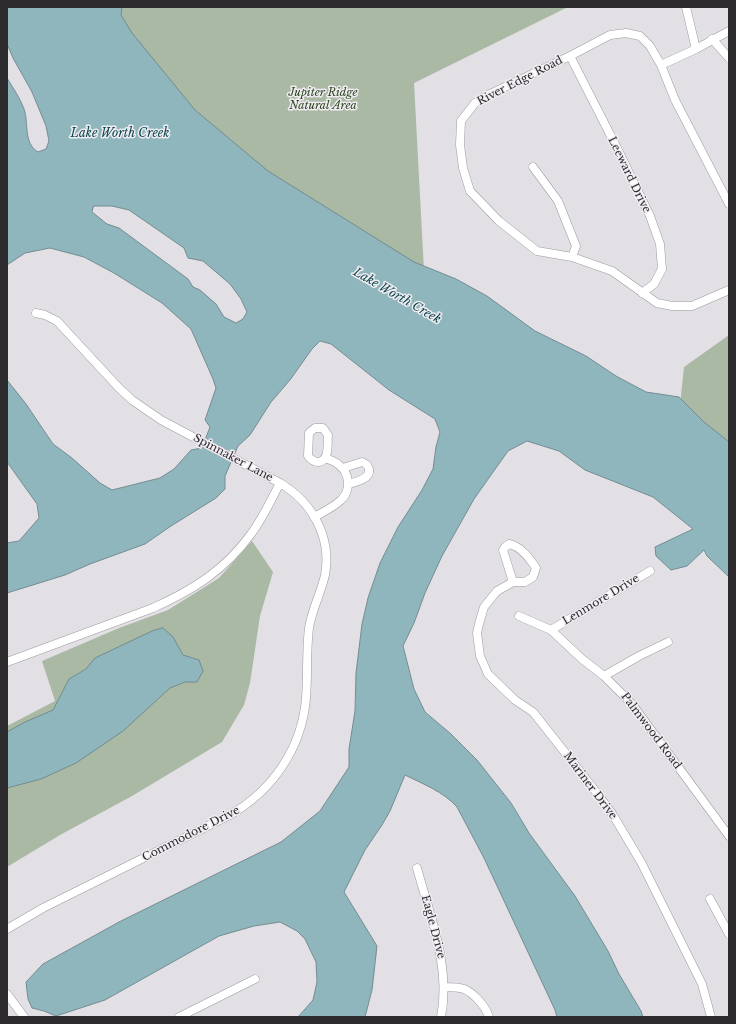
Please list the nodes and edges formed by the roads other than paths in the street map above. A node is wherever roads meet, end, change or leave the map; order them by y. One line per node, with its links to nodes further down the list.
1 (686, 7): 4 (street)
2 (729, 31): 3 (street)
3 (712, 40): 4 (street); 6 (street)
4 (696, 49): 7 (street)
5 (570, 56): 7 (street, River Edge Road); 10 (street, River Edge Road); 12 (street, Leeward Drive)
6 (729, 58)
7 (661, 65): 9 (street, River Edge Road)
8 (533, 167): 10 (street)
9 (729, 204)
10 (572, 257): 12 (street, River Edge Road)
11 (729, 290): 12 (street, River Edge Road)
12 (642, 293)
13 (36, 313): 16 (street, Spinnaker Lane)
14 (325, 458): 15 (street)
15 (343, 468): 17 (street); 17 (street)
16 (280, 483): 18 (street, Commodore Drive); 24 (street, Spinnaker Lane)
17 (348, 484): 18 (street)
18 (314, 517): 30 (street, Commodore Drive)
19 (650, 571): 22 (street, Lenmore Drive)
20 (513, 582): 20 (street, Mariner Drive); 39 (street, Mariner Drive)
21 (519, 616): 22 (street, Palmwood Road)
22 (551, 630): 25 (street, Palmwood Road)
23 (668, 642): 25 (street)
24 (7, 662)
25 (604, 676): 26 (street, Palmwood Road)
26 (729, 836)
27 (417, 868): 33 (street, Eagle Drive)
28 (710, 899): 29 (street)
29 (726, 922): 31 (street)
30 (7, 929)
31 (729, 934)
32 (256, 979): 36 (street)
33 (445, 987): 37 (street, Eagle Drive); 38 (street)
34 (7, 994): 35 (street)
35 (24, 1017)
36 (179, 1017)
37 (441, 1017)
38 (489, 1017)
39 (710, 1017)

